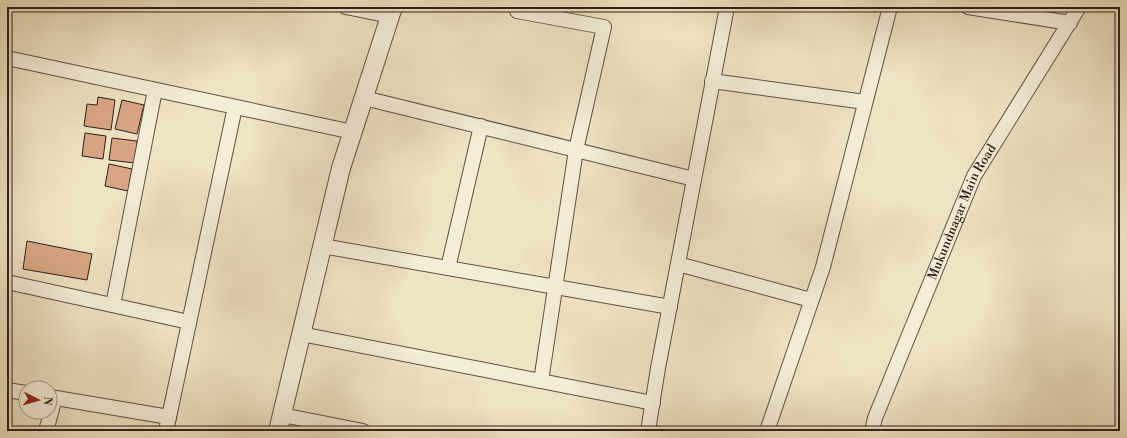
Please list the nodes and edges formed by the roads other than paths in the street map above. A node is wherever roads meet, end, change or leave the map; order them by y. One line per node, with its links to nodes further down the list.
1 (346, 7): 7 (street)
2 (727, 7): 10 (street)
3 (890, 7): 13 (street)
4 (968, 7): 8 (street)
5 (1079, 7): 8 (street, Mukundnagar Main Road)
6 (517, 11): 17 (street)
7 (391, 12): 12 (street)
8 (1070, 23): 42 (street, Mukundnagar Main Road)
9 (7, 58): 11 (street)
10 (712, 81): 13 (street); 18 (street)
11 (155, 90): 14 (street); 25 (street)
12 (364, 98): 15 (street); 16 (street)
13 (865, 102): 24 (street)
14 (235, 107): 16 (street); 27 (street)
15 (481, 126): 17 (street); 21 (street)
16 (353, 132): 19 (street)
17 (576, 150): 18 (street); 23 (street)
18 (694, 179): 20 (street)
19 (322, 246): 21 (street); 28 (street)
20 (678, 264): 24 (street); 26 (street)
21 (448, 268): 23 (street)
22 (7, 282): 25 (street)
23 (555, 287): 26 (street); 29 (street)
24 (811, 300): 41 (street)
25 (113, 305): 27 (street)
26 (670, 307): 33 (street)
27 (189, 322): 34 (street)
28 (301, 334): 29 (street); 36 (street)
29 (541, 381): 33 (street)
30 (7, 390): 31 (street)
31 (18, 392)
32 (58, 398): 34 (street)
33 (652, 403): 40 (street)
34 (169, 417): 38 (street)
35 (48, 420): 37 (street)
36 (280, 423): 39 (street)
37 (46, 431)
38 (166, 431)
39 (363, 431)
40 (648, 431)
41 (767, 431)
42 (872, 431)

